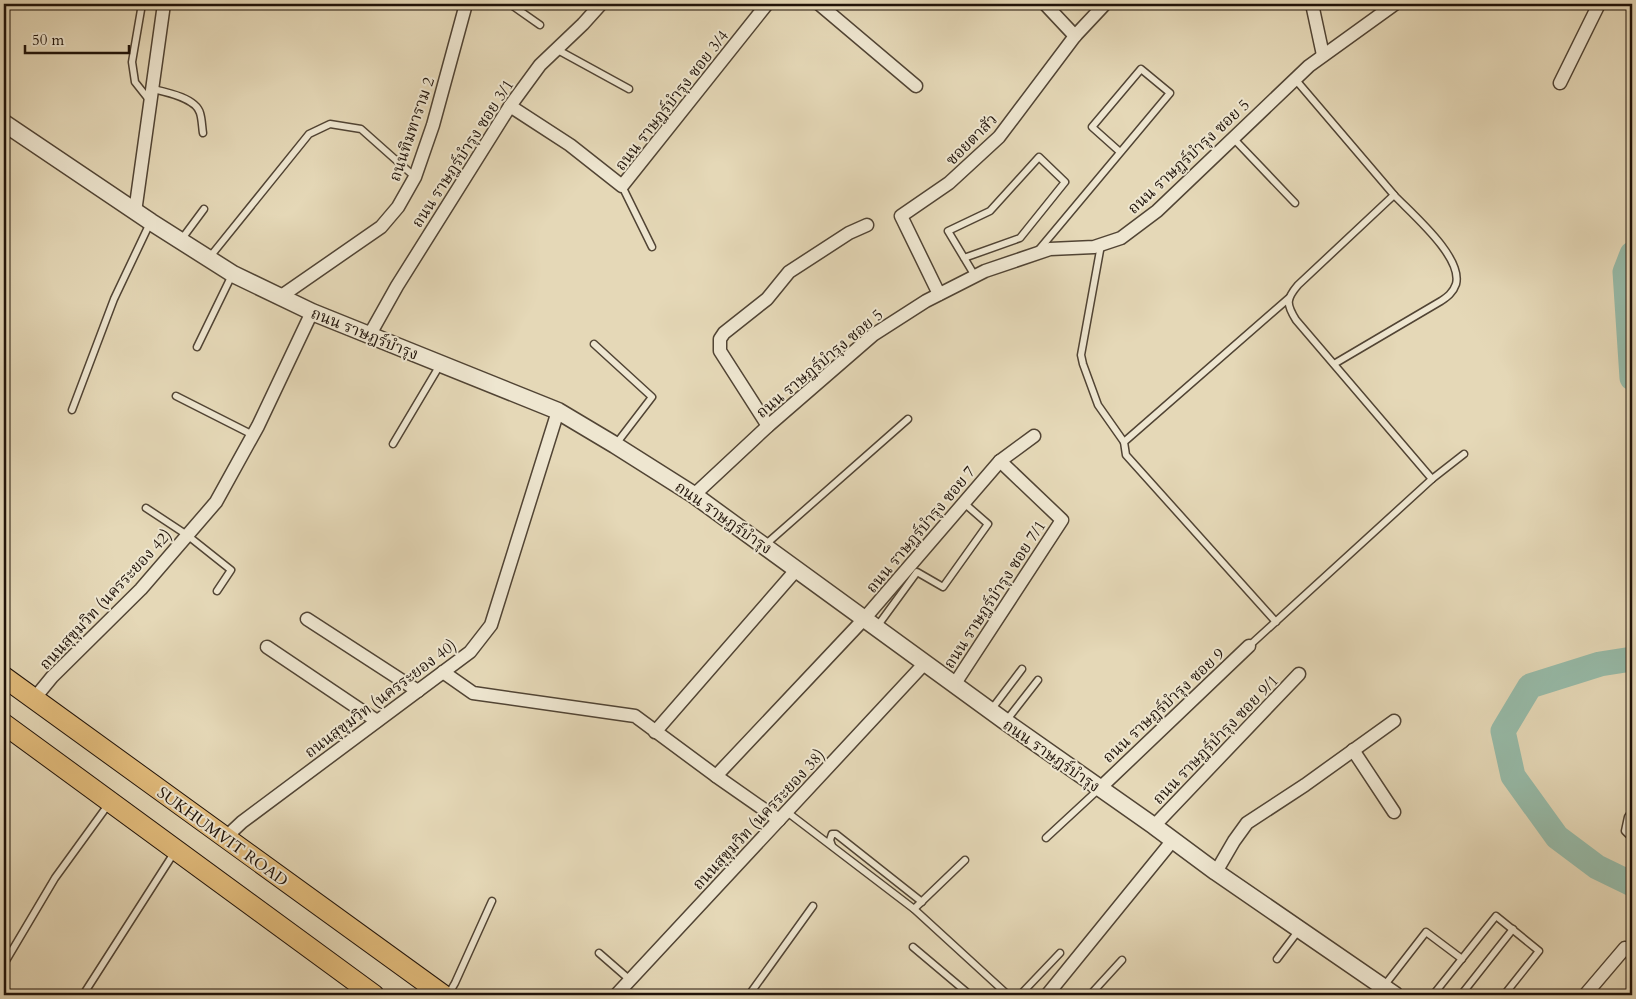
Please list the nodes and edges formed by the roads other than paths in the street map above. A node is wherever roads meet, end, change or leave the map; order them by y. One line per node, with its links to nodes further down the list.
1 (142, 4): 21 (lane)
2 (164, 4): 21 (street)
3 (466, 4): 27 (street, ถนนทิมทาราม 2)
4 (510, 4): 13 (lane)
5 (601, 4): 15 (street, ถนน ราษฎร์บำรุง ซอย 3/1)
6 (767, 4): 28 (street, ถนน ราษฎร์บำรุง ซอย 3/4)
7 (819, 4): 19 (street)
8 (1044, 4): 14 (street)
9 (1105, 4): 14 (street, ซอยตาสัว)
10 (1312, 4): 16 (street)
11 (1394, 4): 16 (street, ถนน ราษฎร์บำรุง ซอย 5)
12 (1599, 4): 18 (street)
13 (540, 25)
14 (1075, 36): 43 (street, ซอยตาสัว)
15 (556, 49): 20 (lane); 22 (street, ถนน ราษฎร์บำรุง ซอย 3/1)
16 (1323, 55): 17 (street, ถนน ราษฎร์บำรุง ซอย 5)
17 (1295, 79): 25 (street, ถนน ราษฎร์บำรุง ซอย 5); 29 (lane)
18 (1560, 82)
19 (916, 86)
20 (629, 89)
21 (152, 95): 24 (lane); 32 (street)
22 (510, 106): 28 (street, ถนน ราษฎร์บำรุง ซอย 3/4); 47 (street, ถนน ราษฎร์บำรุง ซอย 3/1)
23 (4, 124): 32 (street, ถนน ราษฎร์บำรุง)
24 (203, 133)
25 (1233, 138): 30 (lane); 36 (street, ถนน ราษฎร์บำรุง ซอย 5)
26 (1120, 152): 26 (lane); 38 (lane)
27 (414, 177): 40 (lane); 44 (street, ถนนทิมทาราม 2)
28 (622, 186): 37 (lane)
29 (1394, 194): 45 (lane); 51 (lane)
30 (1296, 203)
31 (204, 209): 35 (lane)
32 (136, 212): 33 (street, ถนน ราษฎร์บำรุง)
33 (151, 222): 35 (street, ถนน ราษฎร์บำรุง); 53 (lane)
34 (867, 225): 56 (street)
35 (180, 241): 40 (street, ถนน ราษฎร์บำรุง)
36 (1097, 246): 38 (street, ถนน ราษฎร์บำรุง ซอย 5); 59 (lane)
37 (652, 247)
38 (1035, 254): 42 (street, ถนน ราษฎร์บำรุง ซอย 5)
39 (964, 258): 39 (lane); 42 (lane)
40 (208, 259): 41 (street, ถนน ราษฎร์บำรุง)
41 (233, 274): 44 (street, ถนน ราษฎร์บำรุง); 49 (lane)
42 (975, 276): 43 (street, ถนน ราษฎร์บำรุง ซอย 5)
43 (940, 294): 56 (street, ถนน ราษฎร์บำรุง ซอย 5)
44 (280, 297): 46 (street, ถนน ราษฎร์บำรุง)
45 (1289, 298): 51 (lane); 59 (lane)
46 (312, 312): 47 (street, ถนน ราษฎร์บำรุง); 57 (street, ถนนสุขุมวิท (นครระยอง 42))
47 (369, 336): 50 (street, ถนน ราษฎร์บำรุง)
48 (594, 344): 61 (lane)
49 (197, 347)
50 (440, 364): 54 (street, ถนน ราษฎร์บำรุง); 60 (lane)
51 (1334, 364): 64 (lane)
52 (176, 396): 57 (lane)
53 (72, 410)
54 (558, 411): 61 (street, ถนน ราษฎร์บำรุง); 79 (street, ถนนสุขุมวิท (นครระยอง 40))
55 (908, 419): 69 (lane)
56 (768, 426): 65 (street, ถนน ราษฎร์บำรุง ซอย 5)
57 (253, 435): 68 (street, ถนนสุขุมวิท (นครระยอง 42))
58 (1034, 436): 63 (street, ถนน ราษฎร์บำรุง ซอย 7)
59 (1124, 442): 73 (lane)
60 (393, 444)
61 (615, 445): 65 (street, ถนน ราษฎร์บำรุง)
62 (1464, 454): 64 (lane)
63 (1000, 461): 66 (street, ถนน ราษฎร์บำรุง ซอย 7); 83 (street, ถนน ราษฎร์บำรุง ซอย 7/1)
64 (1432, 480): 73 (lane)
65 (694, 495): 69 (street, ถนน ราษฎร์บำรุง)
66 (964, 503): 74 (street, ถนน ราษฎร์บำรุง ซอย 7); 74 (lane)
67 (146, 508): 68 (lane)
68 (187, 535): 71 (lane); 85 (street, ถนนสุขุมวิท (นครระยอง 42))
69 (764, 546): 70 (street, ถนน ราษฎร์บำรุง)
70 (797, 569): 74 (street, ถนน ราษฎร์บำรุง); 91 (street)
71 (218, 591)
72 (307, 619): 84 (street)
73 (1276, 622): 75 (lane)
74 (870, 624): 77 (street, ถนน ราษฎร์บำรุง); 93 (street, ถนน ราษฎร์บำรุง ซอย 7)
75 (1249, 646): 94 (street, ถนน ราษฎร์บำรุง ซอย 9)
76 (267, 647): 87 (street)
77 (924, 664): 83 (street, ถนน ราษฎร์บำรุง); 98 (street, ถนนสุขุมวิท (นครระยอง 38))
78 (1022, 669): 86 (lane)
79 (444, 672): 84 (street, ถนนสุขุมวิท (นครระยอง 40)); 91 (street)
80 (1299, 674): 99 (street, ถนน ราษฎร์บำรุง ซอย 9/1)
81 (4, 677): 85 (main road, SUKHUMVIT ROAD)
82 (1038, 680): 89 (lane)
83 (954, 685): 86 (street, ถนน ราษฎร์บำรุง)
84 (418, 691): 87 (street, ถนนสุขุมวิท (นครระยอง 40))
85 (34, 699): 100 (main road, SUKHUMVIT ROAD)
86 (990, 711): 89 (street, ถนน ราษฎร์บำรุง)
87 (377, 721): 100 (street, ถนนสุขุมวิท (นครระยอง 40))
88 (1394, 721): 92 (street)
89 (1006, 722): 94 (street, ถนน ราษฎร์บำรุง)
90 (4, 725): 95 (main road)
91 (655, 732): 93 (street)
92 (1353, 750): 97 (street); 107 (street)
93 (716, 776): 98 (street)
94 (1099, 788): 99 (street, ถนน ราษฎร์บำรุง); 101 (lane)
95 (110, 802): 105 (main road); 121 (lane)
96 (1632, 811): 102 (lane)
97 (1394, 812)
98 (783, 816): 104 (lane); 122 (street, ถนนสุขุมวิท (นครระยอง 38))
99 (1154, 826): 103 (street, ถนน ราษฎร์บำรุง)
100 (225, 838): 126 (main road, SUKHUMVIT ROAD)
101 (1046, 838)
102 (1632, 838)
103 (1172, 840): 107 (street, ถนน ราษฎร์บำรุง); 133 (street)
104 (832, 846): 109 (lane); 111 (lane)
105 (176, 850): 124 (lane); 125 (main road)
106 (965, 860): 109 (lane)
107 (1216, 872): 113 (street, ถนน ราษฎร์บำรุง)
108 (492, 901): 127 (lane)
109 (922, 902): 111 (lane)
110 (813, 906): 129 (lane)
111 (914, 910): 131 (lane)
112 (1513, 929): 119 (lane); 136 (lane); 137 (lane)
113 (1300, 930): 118 (lane); 123 (street, ถนน ราษฎร์บำรุง)
114 (913, 947): 130 (lane)
115 (1624, 948): 138 (street)
116 (598, 953): 122 (lane)
117 (1060, 953): 132 (lane)
118 (1277, 959)
119 (1462, 959): 123 (lane); 135 (lane)
120 (1122, 960): 134 (lane)
121 (4, 964)
122 (630, 980): 128 (street, ถนนสุขุมวิท (นครระยอง 38))
123 (1389, 991)
124 (83, 995)
125 (374, 995)
126 (442, 995)
127 (448, 995)
128 (616, 995)
129 (749, 995)
130 (970, 995)
131 (1008, 995)
132 (1020, 995)
133 (1047, 995)
134 (1090, 995)
135 (1433, 995)
136 (1461, 995)
137 (1504, 995)
138 (1585, 995)

